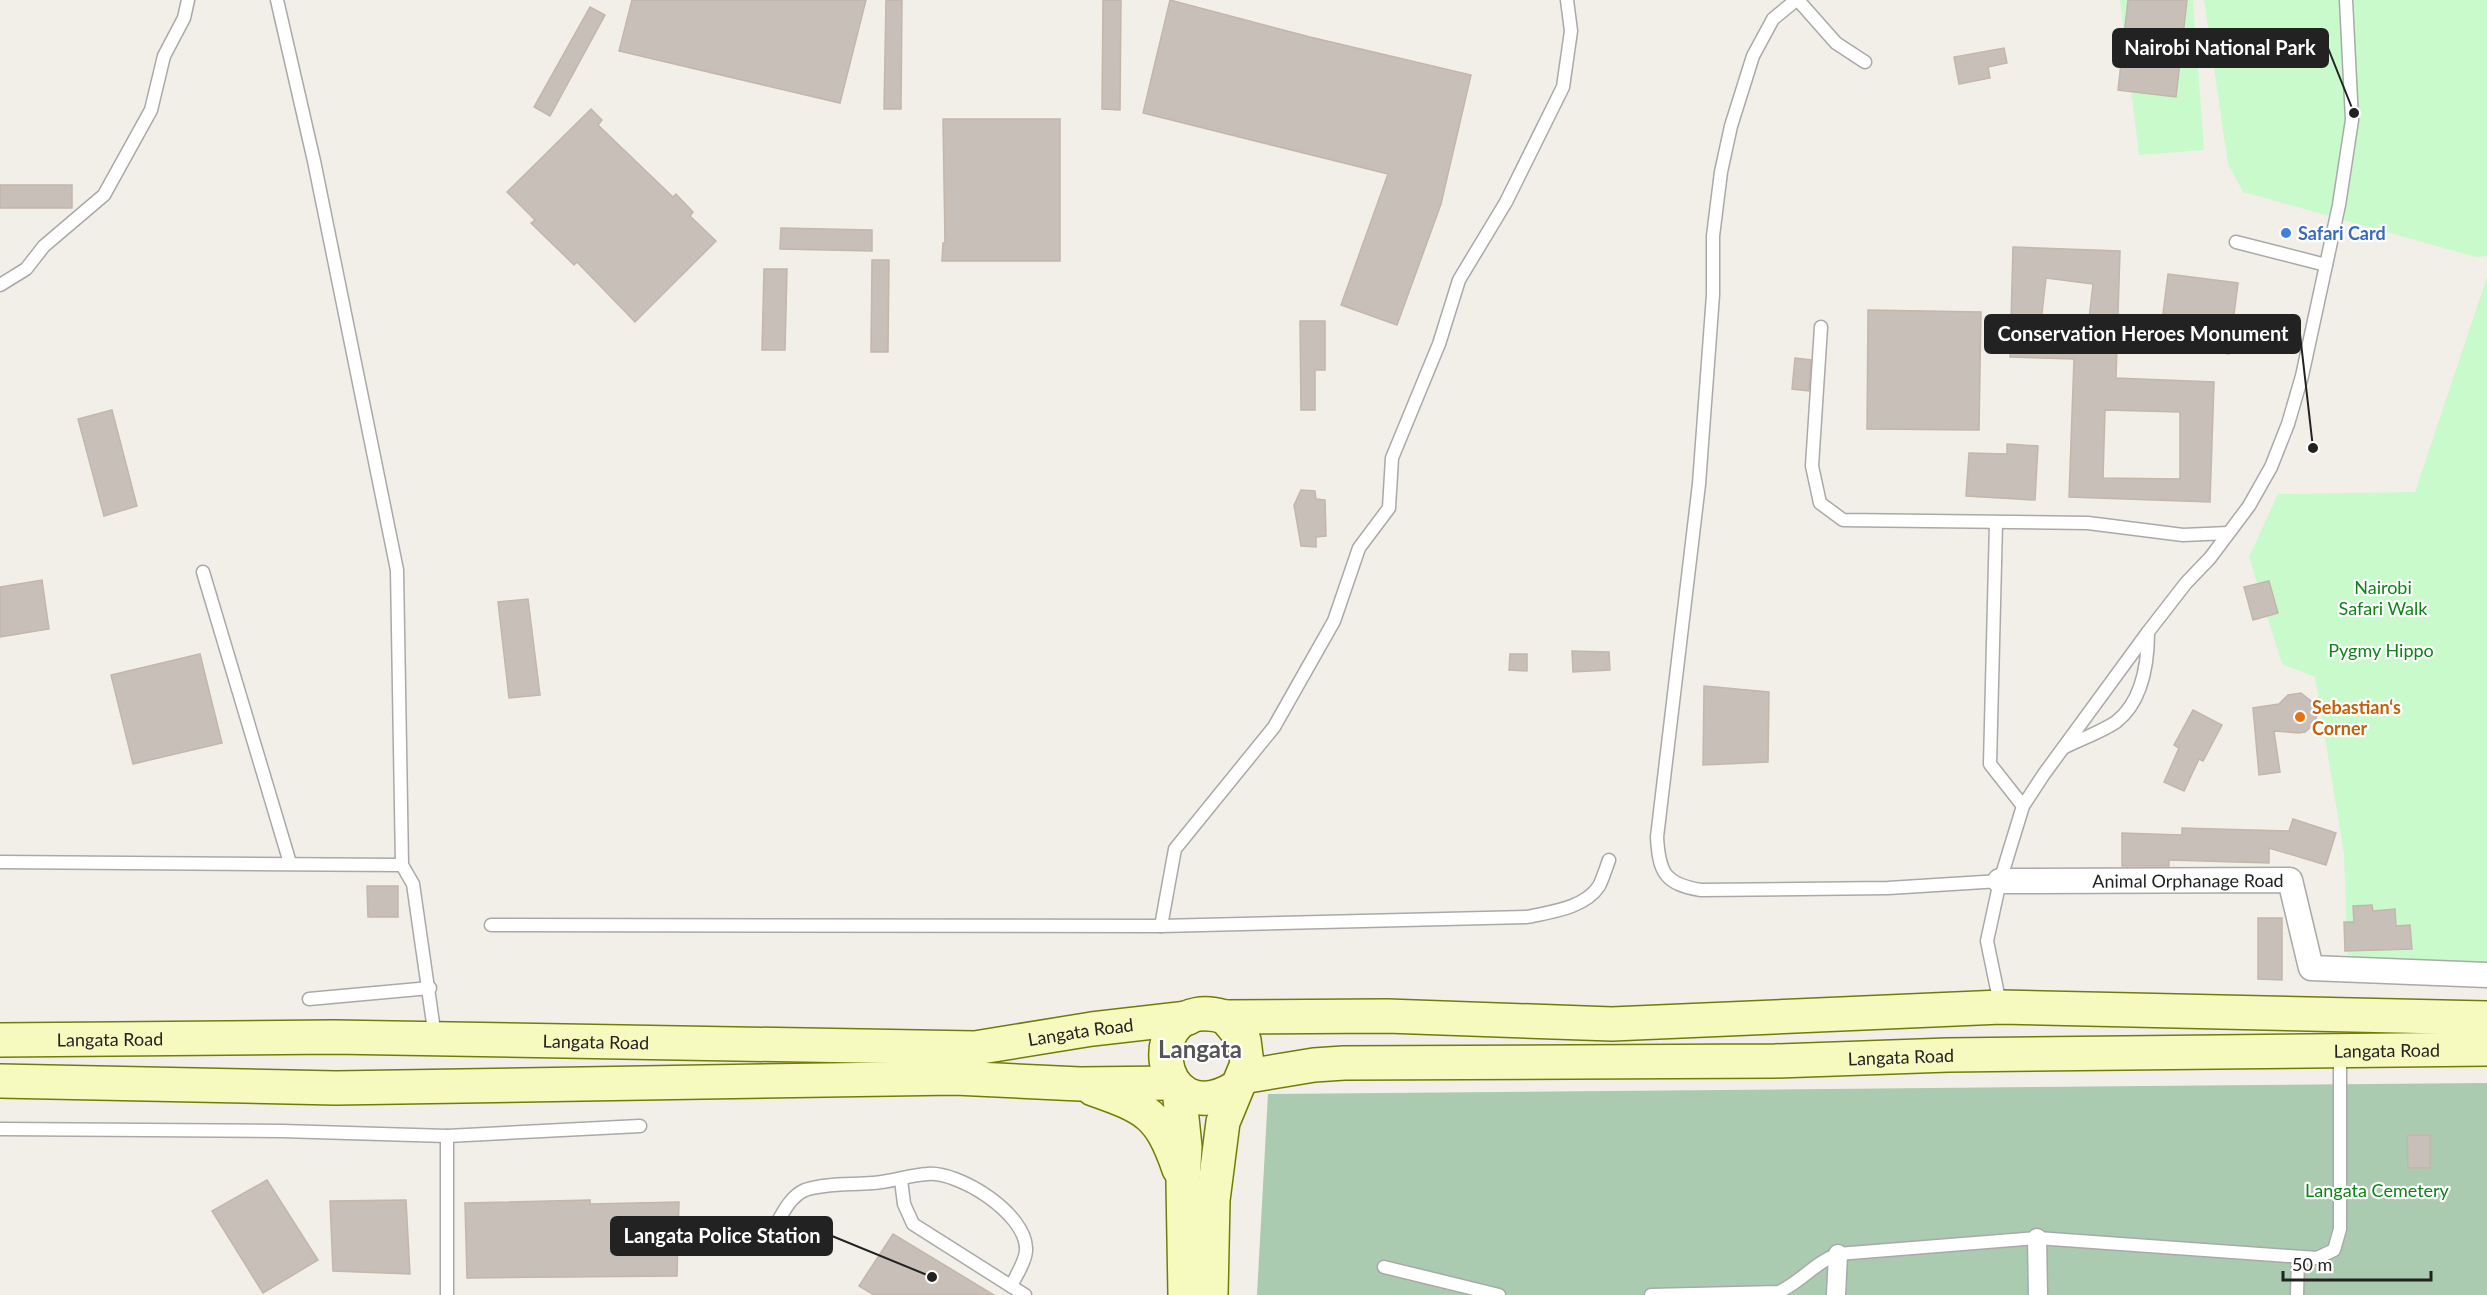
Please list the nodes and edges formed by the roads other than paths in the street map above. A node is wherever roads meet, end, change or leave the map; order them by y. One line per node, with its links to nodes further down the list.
1 (188, 0): 9 (lane)
2 (277, 0): 20 (lane)
3 (1568, 0): 23 (lane)
4 (1797, 0): 6 (lane); 21 (lane)
5 (2346, 0): 8 (lane)
6 (1865, 62)
7 (2236, 242): 8 (lane)
8 (2326, 265): 12 (lane)
9 (0, 285)
10 (1821, 327): 11 (lane)
11 (1996, 523): 12 (lane); 16 (lane)
12 (2228, 534): 14 (lane)
13 (203, 572): 19 (lane)
14 (2148, 632): 15 (lane); 15 (lane)
15 (2064, 747): 16 (lane)
16 (2023, 806): 21 (lane)
17 (1609, 860): 23 (lane)
18 (0, 862): 19 (lane)
19 (290, 863): 20 (lane)
20 (402, 865): 25 (lane)
21 (2000, 881): 24 (street, Animal Orphanage Road); 27 (lane)
22 (491, 925): 23 (lane)
23 (1161, 926)
24 (2487, 975)
25 (429, 988): 26 (lane); 33 (lane)
26 (309, 999)
27 (2001, 1007): 28 (main road, Langata Road); 30 (main road, Langata Road)
28 (1225, 1017): 29 (main road); 37 (main road)
29 (1188, 1018): 33 (main road, Langata Road); 39 (main road)
30 (2487, 1018)
31 (334, 1037): 32 (main road, Langata Road); 33 (main road, Langata Road); 40 (main road)
32 (0, 1040)
33 (436, 1040)
34 (2487, 1049): 35 (main road, Langata Road)
35 (2340, 1051): 37 (main road, Langata Road); 49 (lane)
36 (0, 1081): 40 (main road)
37 (1239, 1082): 39 (main road); 55 (main road)
38 (1080, 1084): 39 (main road); 40 (main road); 45 (main road)
39 (1176, 1086): 45 (main road)
40 (336, 1088)
41 (640, 1126): 43 (lane)
42 (0, 1129): 43 (lane)
43 (447, 1136): 52 (lane)
44 (901, 1180): 46 (lane); 51 (lane); 51 (lane)
45 (1183, 1182): 54 (main road)
46 (776, 1225)
47 (2037, 1238): 48 (lane); 49 (lane); 59 (street)
48 (1838, 1254): 57 (lane); 58 (street)
49 (2298, 1258): 60 (lane)
50 (1384, 1266): 56 (lane)
51 (1011, 1286): 53 (lane)
52 (447, 1295)
53 (1025, 1295)
54 (1185, 1295)
55 (1211, 1295)
56 (1499, 1295)
57 (1651, 1295)
58 (1836, 1295)
59 (2038, 1295)
60 (2296, 1295)

